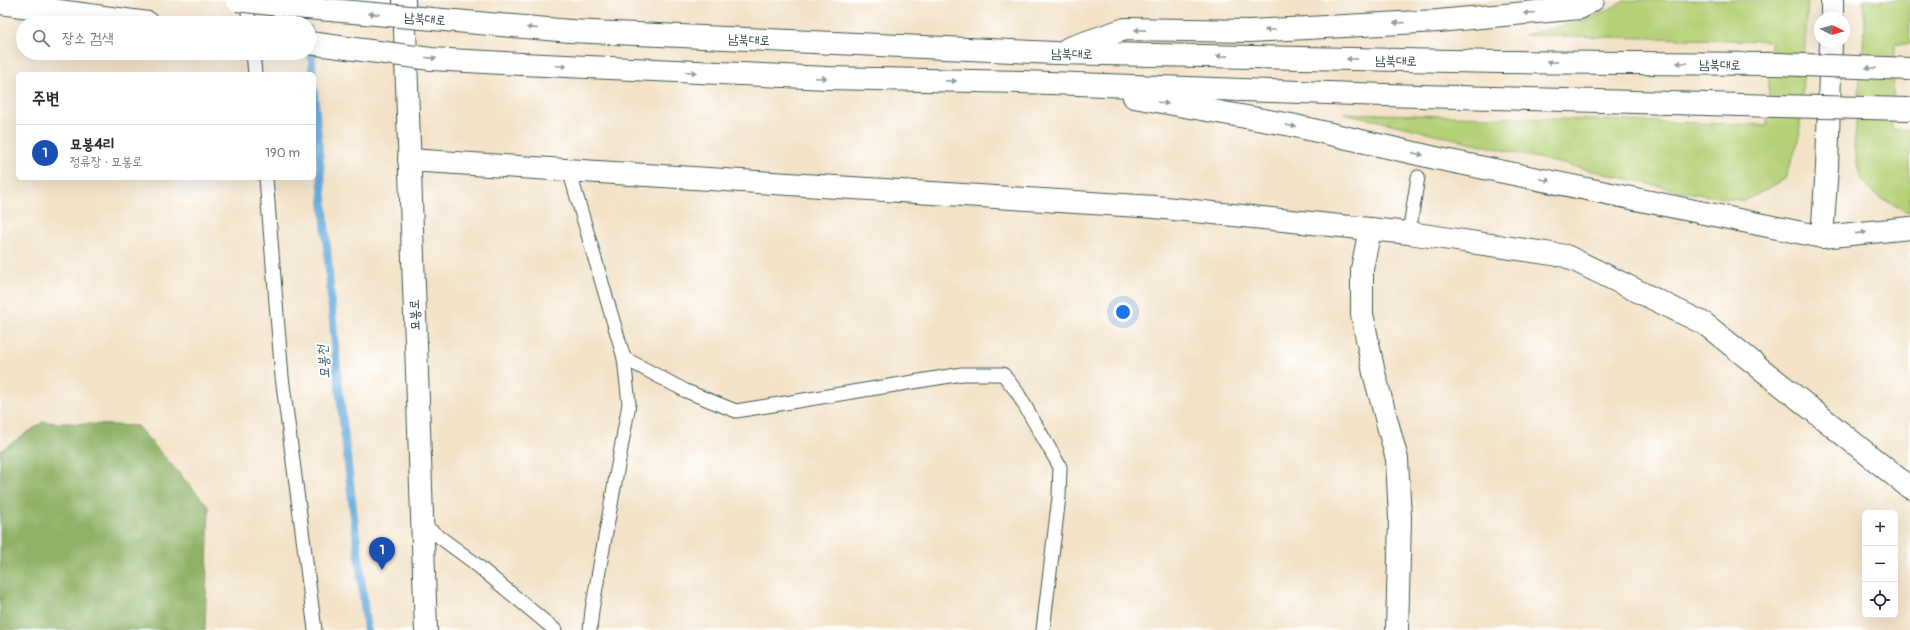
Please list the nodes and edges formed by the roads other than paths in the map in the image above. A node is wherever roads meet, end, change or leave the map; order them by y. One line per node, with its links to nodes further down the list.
1 (236, 0): 12 (main road, 남북대로, one-way to 1, bridge)
2 (247, 0): 9 (lane)
3 (404, 0): 18 (main road, 묘봉로)
4 (1594, 0): 12 (main road, one-way to 12)
5 (1832, 0): 7 (main road)
6 (0, 3): 8 (main road)
7 (1832, 12)
8 (96, 16)
9 (249, 16)
10 (316, 44): 16 (main road, one-way to 16, bridge)
11 (1831, 48): 25 (main road)
12 (1055, 53): 14 (main road, 남북대로, one-way to 12, bridge)
13 (254, 60): 15 (lane)
14 (1910, 69)
15 (255, 72)
16 (1056, 83): 17 (main road, bridge); 25 (main road, one-way to 25)
17 (1910, 109)
18 (409, 160): 19 (main road); 28 (main road, 묘봉로)
19 (569, 170): 23 (main road); 26 (lane)
20 (1418, 177): 24 (lane)
21 (266, 180): 29 (lane)
22 (1910, 228): 25 (main road, one-way to 22)
23 (1370, 229): 24 (main road); 34 (main road)
24 (1409, 233): 27 (main road)
25 (1822, 237)
26 (624, 358): 32 (lane); 33 (lane)
27 (1910, 488)
28 (422, 524): 30 (main road, 묘봉로); 31 (lane)
29 (315, 630)
30 (426, 630)
31 (555, 630)
32 (590, 630)
33 (1043, 630)
34 (1396, 630)

